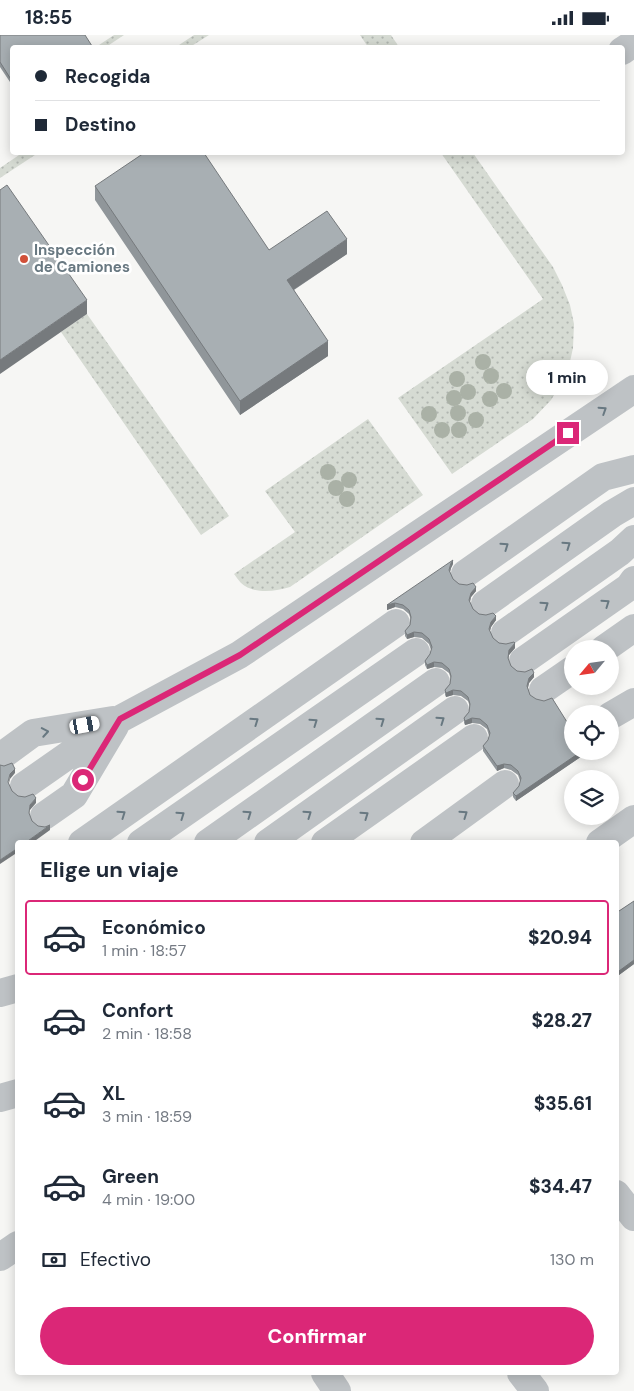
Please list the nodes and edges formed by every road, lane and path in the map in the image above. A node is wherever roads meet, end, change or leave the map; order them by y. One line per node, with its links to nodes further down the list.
1 (634, 389): 20 (street, one-way to 1)
2 (634, 469): 5 (street, one-way to 2)
3 (634, 501): 7 (street, one-way to 3)
4 (634, 539): 10 (street, one-way to 4)
5 (465, 575)
6 (634, 580): 13 (street, one-way to 6)
7 (485, 604)
8 (396, 623): 27 (street, one-way to 8)
9 (634, 628): 11 (street)
10 (505, 633)
11 (617, 640)
12 (416, 652): 28 (street, one-way to 12)
13 (524, 661)
14 (564, 676): 16 (street)
15 (436, 682): 29 (street, one-way to 15)
16 (543, 691)
17 (634, 702): 19 (street)
18 (455, 710): 30 (street, one-way to 18)
19 (619, 711)
20 (120, 719): 22 (street, one-way to 20); 24 (street); 25 (street)
21 (474, 738): 31 (street, one-way to 21)
22 (2, 755)
23 (506, 785): 32 (street, one-way to 23)
24 (24, 786)
25 (44, 816)
26 (634, 819): 33 (street)
27 (86, 840)
28 (144, 840)
29 (212, 840)
30 (272, 840)
31 (329, 840)
32 (428, 840)
33 (604, 840)
34 (15, 989): 35 (street)
35 (0, 993)
36 (15, 1094): 37 (street)
37 (0, 1098)
38 (619, 1198): 39 (street)
39 (634, 1217)
40 (15, 1247): 41 (street)
41 (0, 1257)
42 (326, 1375): 44 (street)
43 (523, 1375): 45 (street)
44 (337, 1391)
45 (535, 1391)

